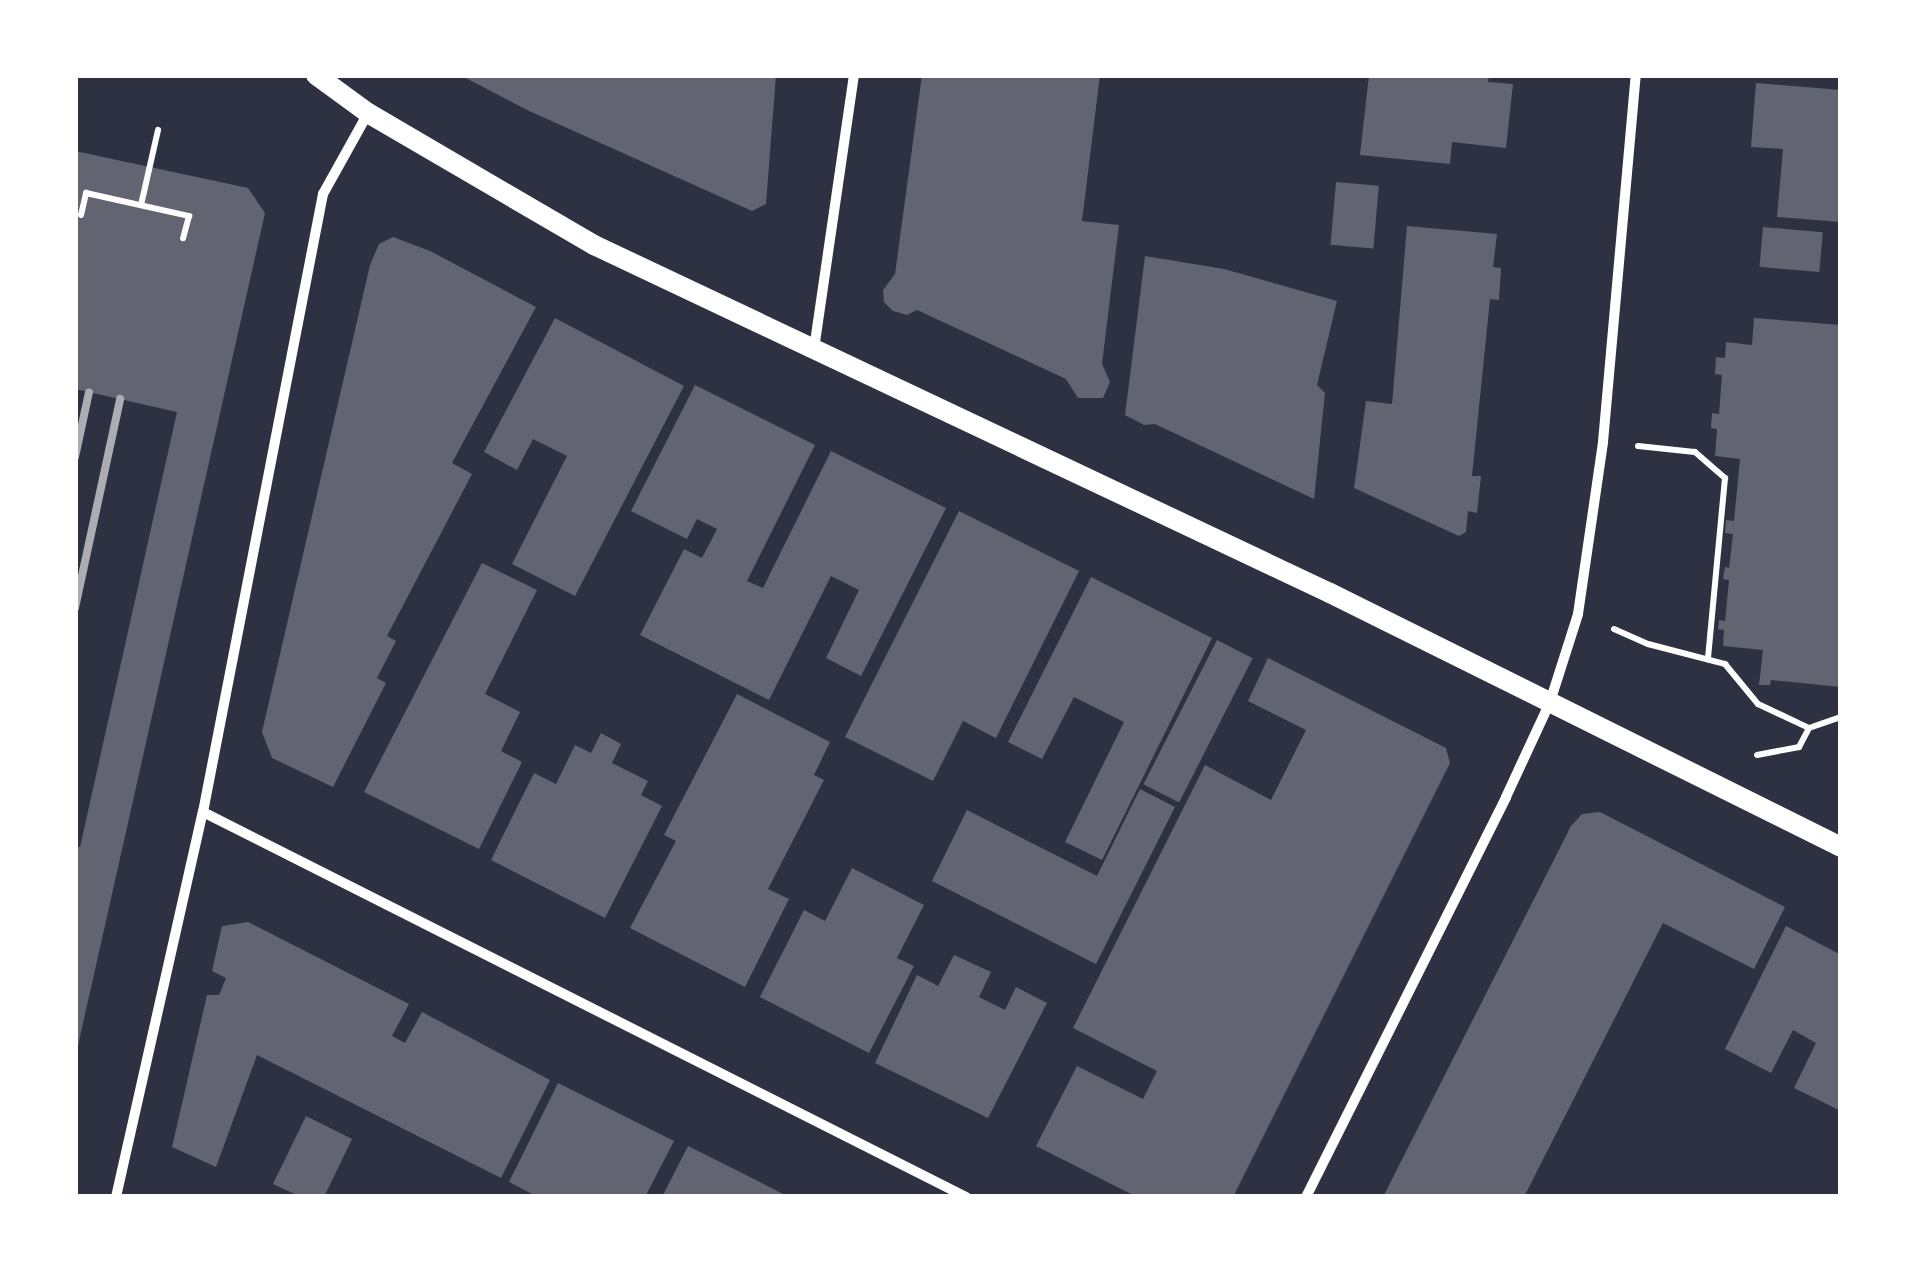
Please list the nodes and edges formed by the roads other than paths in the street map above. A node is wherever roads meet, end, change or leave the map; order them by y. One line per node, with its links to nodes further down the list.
1 (316, 75): 4 (main road)
2 (854, 75): 5 (street)
3 (1636, 75): 6 (street)
4 (368, 112): 5 (main road); 7 (street)
5 (814, 350): 6 (main road)
6 (1550, 702): 8 (main road); 11 (street)
7 (202, 812): 9 (street); 10 (street)
8 (1841, 847)
9 (116, 1197)
10 (966, 1197)
11 (1306, 1197)

